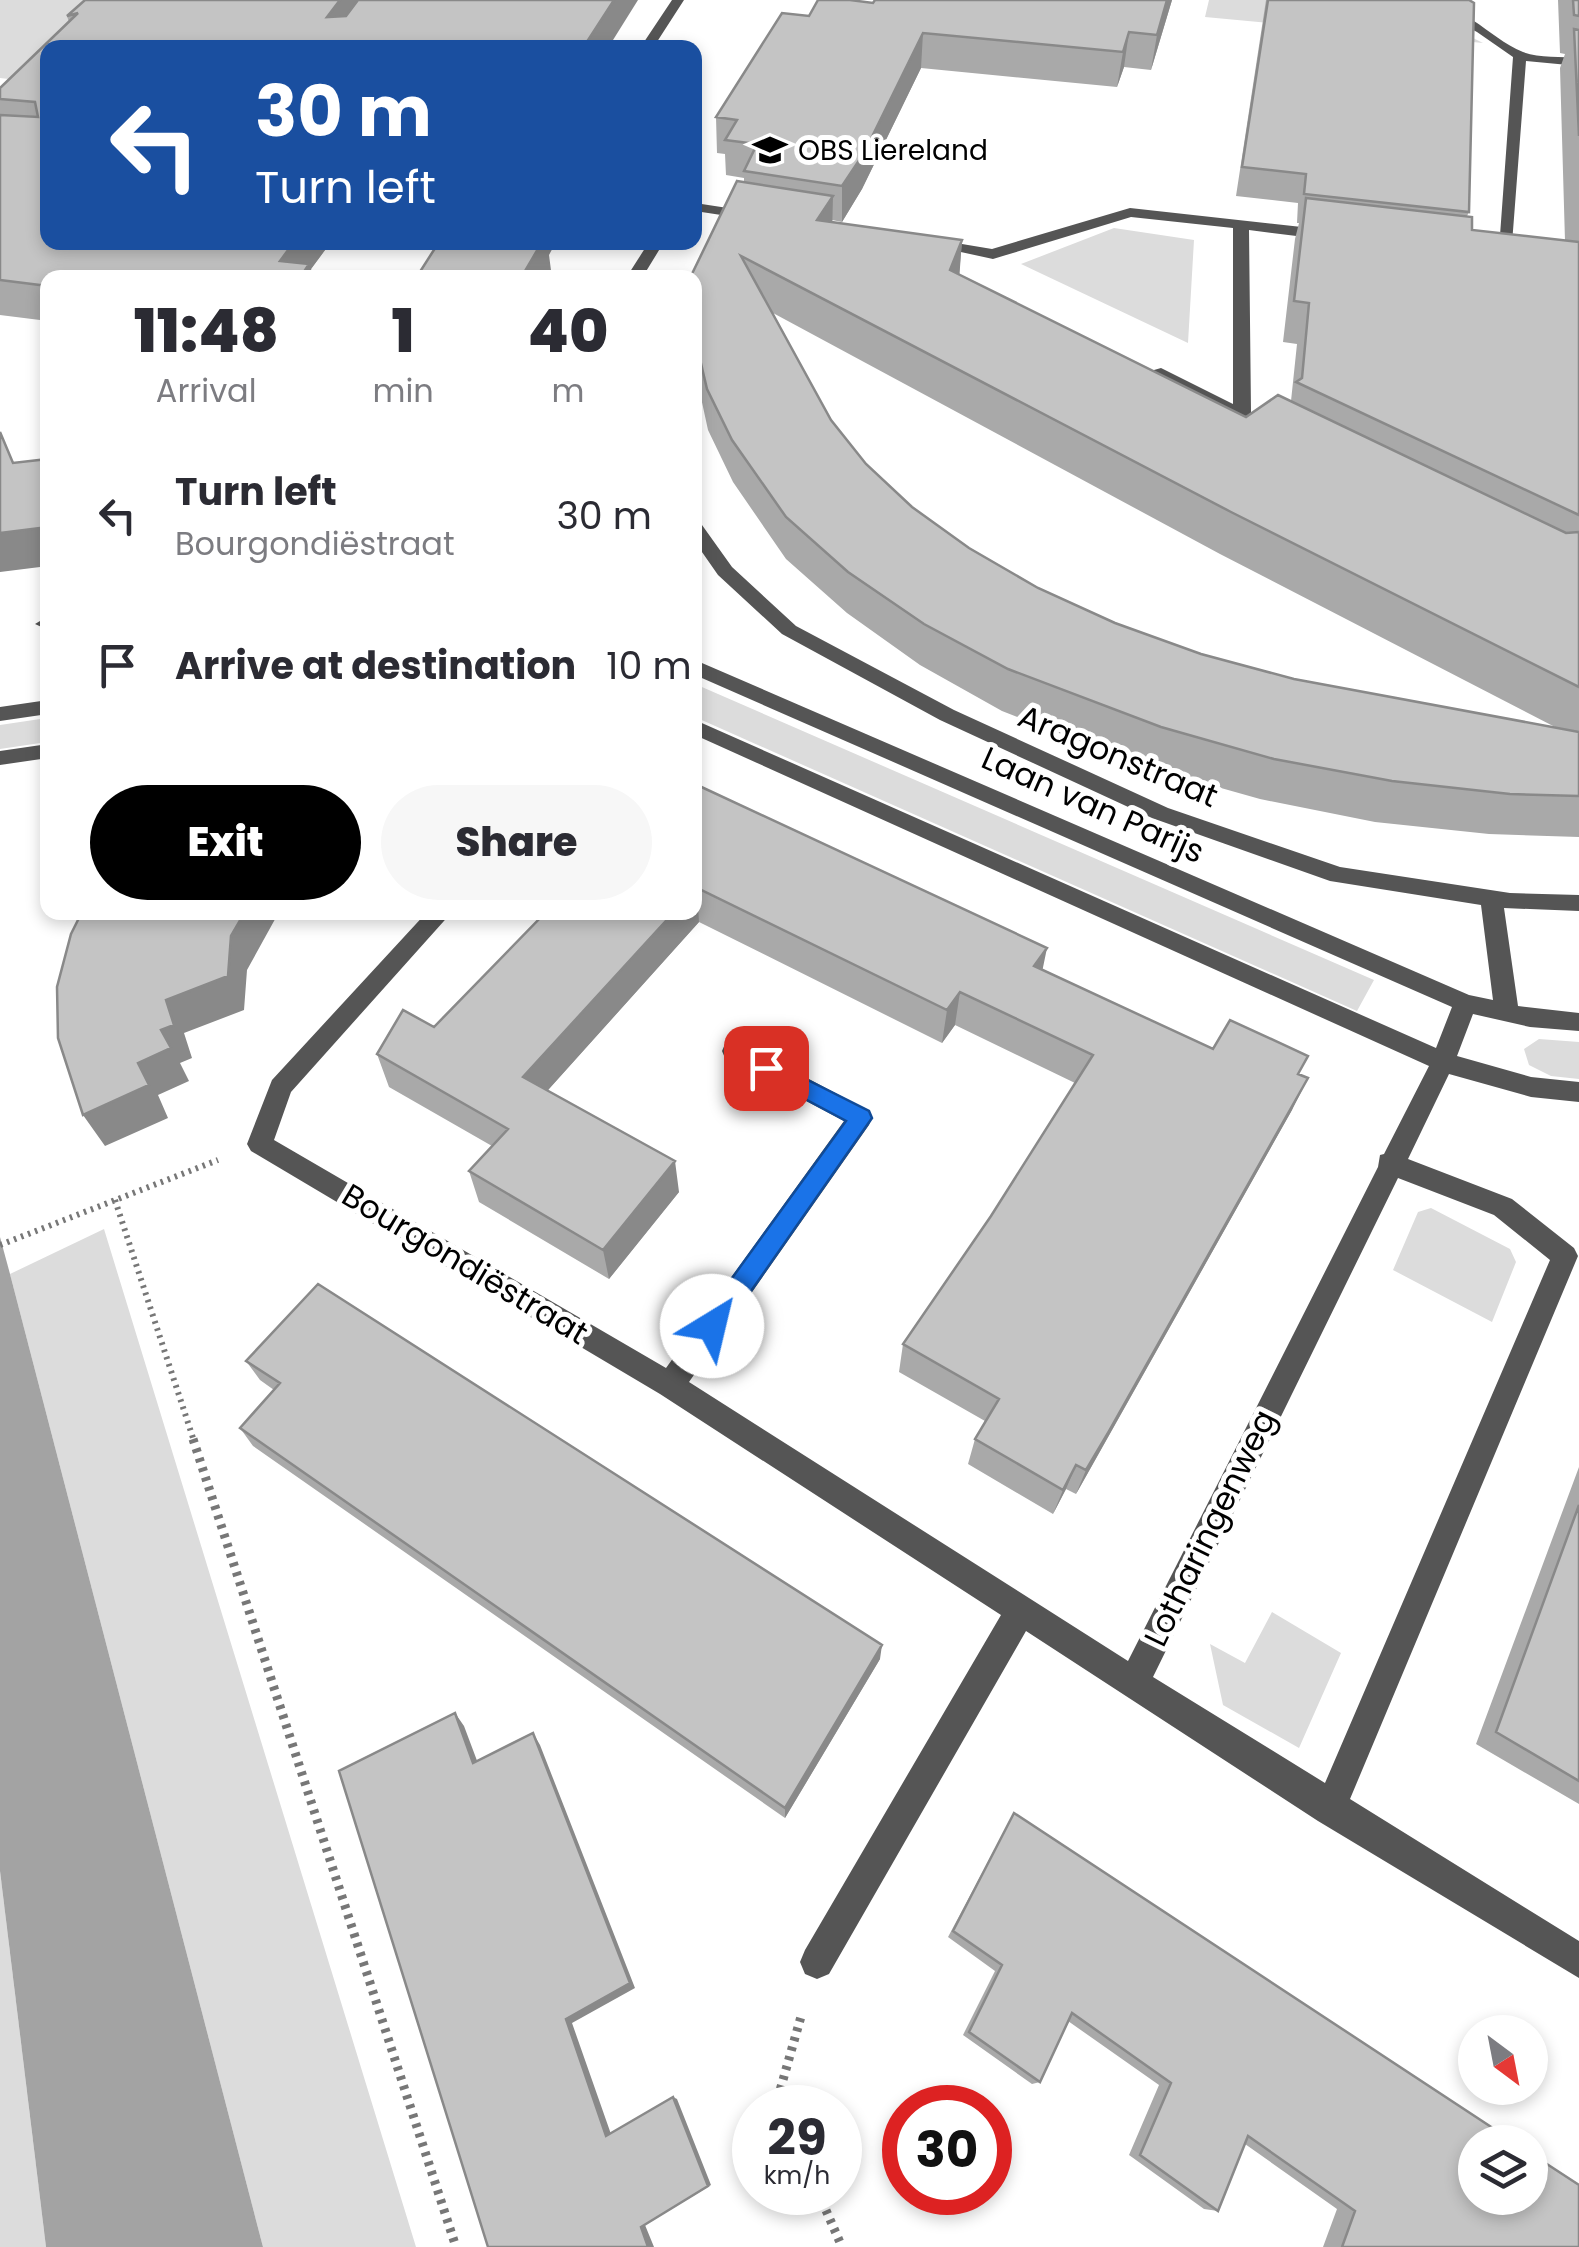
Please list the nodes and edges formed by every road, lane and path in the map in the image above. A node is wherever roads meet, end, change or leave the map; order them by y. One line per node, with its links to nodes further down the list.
1 (678, 0): 3 (street)
2 (1422, 0): 4 (street)
3 (651, 40)
4 (1520, 56): 5 (street); 11 (street)
5 (1579, 62)
6 (702, 208): 7 (street)
7 (770, 219)
8 (1242, 226): 9 (street); 10 (street); 13 (street)
9 (1355, 238)
10 (919, 242)
11 (1468, 250)
12 (1138, 364): 13 (street)
13 (1242, 414): 14 (street)
14 (1294, 440)
15 (702, 538): 22 (street, Aragonstraat)
16 (702, 670): 25 (street, Laan van Parijs)
17 (40, 709): 18 (street)
18 (0, 714)
19 (702, 730): 29 (street)
20 (40, 752): 21 (street)
21 (0, 758)
22 (1491, 898): 23 (street, Aragonstraat); 26 (street)
23 (1579, 903)
24 (434, 920): 31 (street)
25 (1465, 1003): 26 (street, Laan van Parijs); 29 (street)
26 (1507, 1013): 27 (street, Laan van Parijs)
27 (1579, 1022)
28 (734, 1051): 35 (street)
29 (1443, 1062): 30 (street); 32 (street, Lotharingenweg)
30 (1579, 1092)
31 (260, 1144): 33 (path); 35 (street, Bourgondiëstraat)
32 (1390, 1163): 37 (street, Lotharingenweg); 38 (street)
33 (115, 1200): 34 (path); 43 (path)
34 (0, 1244)
35 (670, 1385): 36 (street, Bourgondiëstraat)
36 (1021, 1610): 37 (street, Bourgondiëstraat); 40 (street)
37 (1134, 1682): 38 (street, Lotharingenweg)
38 (1330, 1809): 39 (street, Lotharingenweg)
39 (1579, 1961)
40 (816, 1962): 41 (path)
41 (781, 2085)
42 (828, 2215): 44 (path)
43 (456, 2247)
44 (842, 2247)

